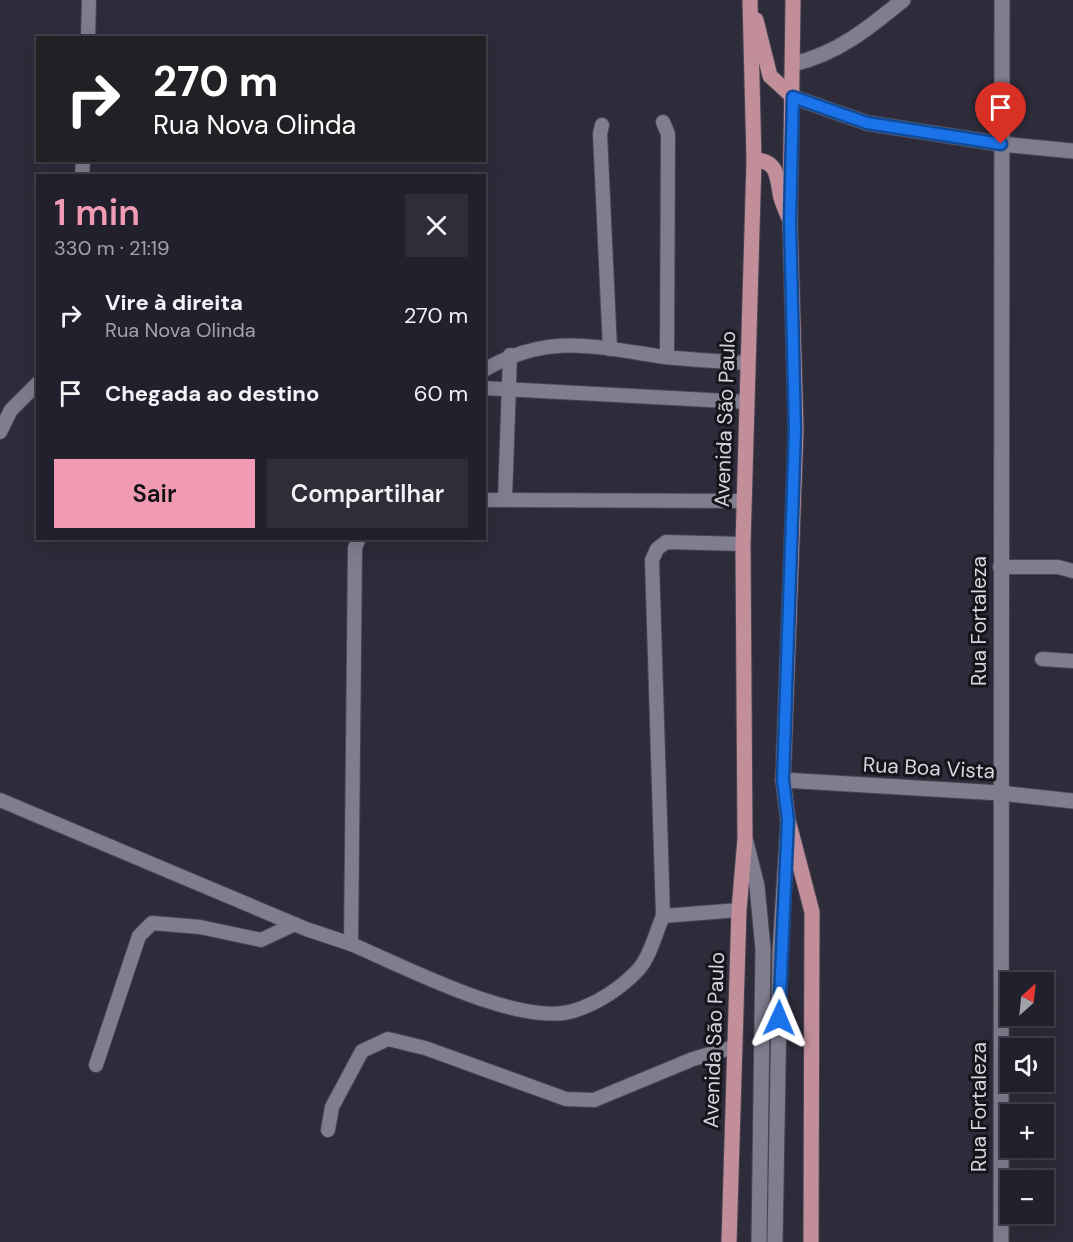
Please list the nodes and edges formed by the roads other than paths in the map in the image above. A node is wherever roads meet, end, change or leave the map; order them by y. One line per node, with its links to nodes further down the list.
1 (89, 0): 6 (lane)
2 (793, 0): 7 (main road)
3 (903, 0): 7 (street)
4 (1002, 0): 11 (street, Rua Fortaleza)
5 (750, 2): 8 (main road); 13 (main road, Avenida São Paulo)
6 (88, 36)
7 (793, 64): 8 (main road)
8 (793, 97): 11 (street); 14 (main road)
9 (663, 122): 17 (lane)
10 (602, 125): 15 (lane)
11 (1001, 144): 12 (street); 30 (street, Rua Fortaleza)
12 (1073, 151)
13 (754, 160): 14 (main road); 18 (main road, Avenida São Paulo)
14 (790, 221): 34 (main road)
15 (609, 349): 16 (lane); 17 (lane)
16 (510, 355): 19 (lane); 22 (lane)
17 (668, 357): 18 (lane)
18 (748, 363): 23 (main road, Avenida São Paulo)
19 (486, 369)
20 (36, 386): 24 (lane)
21 (486, 387): 22 (lane)
22 (507, 390): 23 (lane); 25 (lane)
23 (746, 402): 27 (main road, Avenida São Paulo)
24 (0, 432)
25 (505, 498): 26 (lane); 27 (lane)
26 (486, 500)
27 (743, 501): 29 (main road, Avenida São Paulo)
28 (358, 540): 43 (lane)
29 (743, 544): 39 (main road, Avenida São Paulo); 41 (lane)
30 (1000, 567): 31 (lane); 35 (street, Rua Fortaleza)
31 (1073, 571)
32 (1042, 659): 33 (lane)
33 (1073, 661)
34 (783, 780): 35 (street, Rua Boa Vista); 38 (main road)
35 (999, 793): 37 (street, Rua Boa Vista); 51 (street, Rua Fortaleza)
36 (0, 800): 42 (lane)
37 (1073, 801)
38 (788, 820): 49 (street); 50 (main road)
39 (745, 839): 40 (main road, Avenida São Paulo); 48 (street, Avenida São Paulo)
40 (739, 910): 41 (lane); 44 (main road, Avenida São Paulo)
41 (663, 916): 43 (lane)
42 (295, 924): 43 (lane); 45 (lane)
43 (351, 944)
44 (734, 1047): 46 (lane); 47 (main road, Avenida São Paulo)
45 (96, 1065)
46 (328, 1130)
47 (729, 1242)
48 (759, 1242)
49 (775, 1242)
50 (811, 1242)
51 (1001, 1242)

